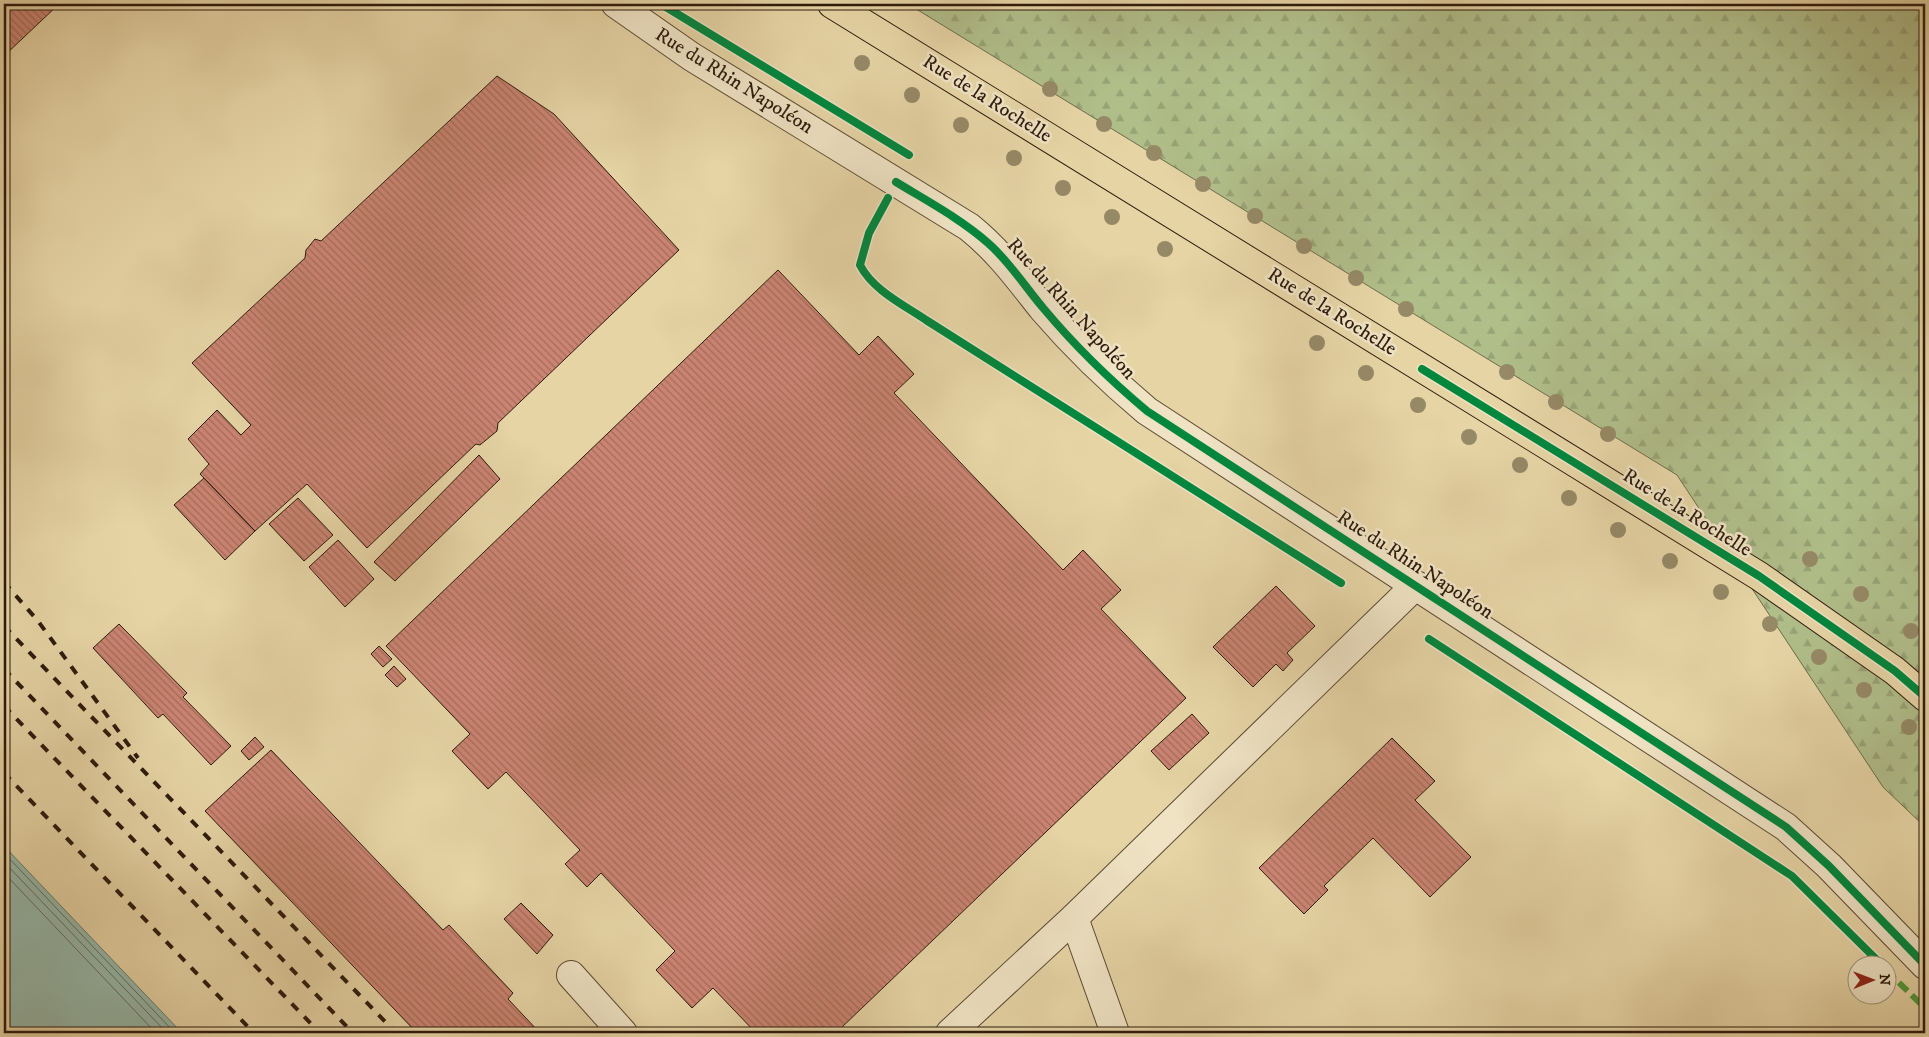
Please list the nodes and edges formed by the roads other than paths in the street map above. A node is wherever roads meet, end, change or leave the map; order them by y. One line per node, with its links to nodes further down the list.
1 (616, 4): 3 (street, Rue du Rhin Napoléon)
2 (832, 4): 4 (main road, Rue de la Rochelle)
3 (1416, 585): 5 (street); 6 (street, Rue du Rhin Napoléon)
4 (1925, 697)
5 (1074, 918): 9 (street); 10 (street)
6 (1925, 965)
7 (571, 975): 8 (street)
8 (623, 1033)
9 (950, 1033)
10 (1115, 1033)

